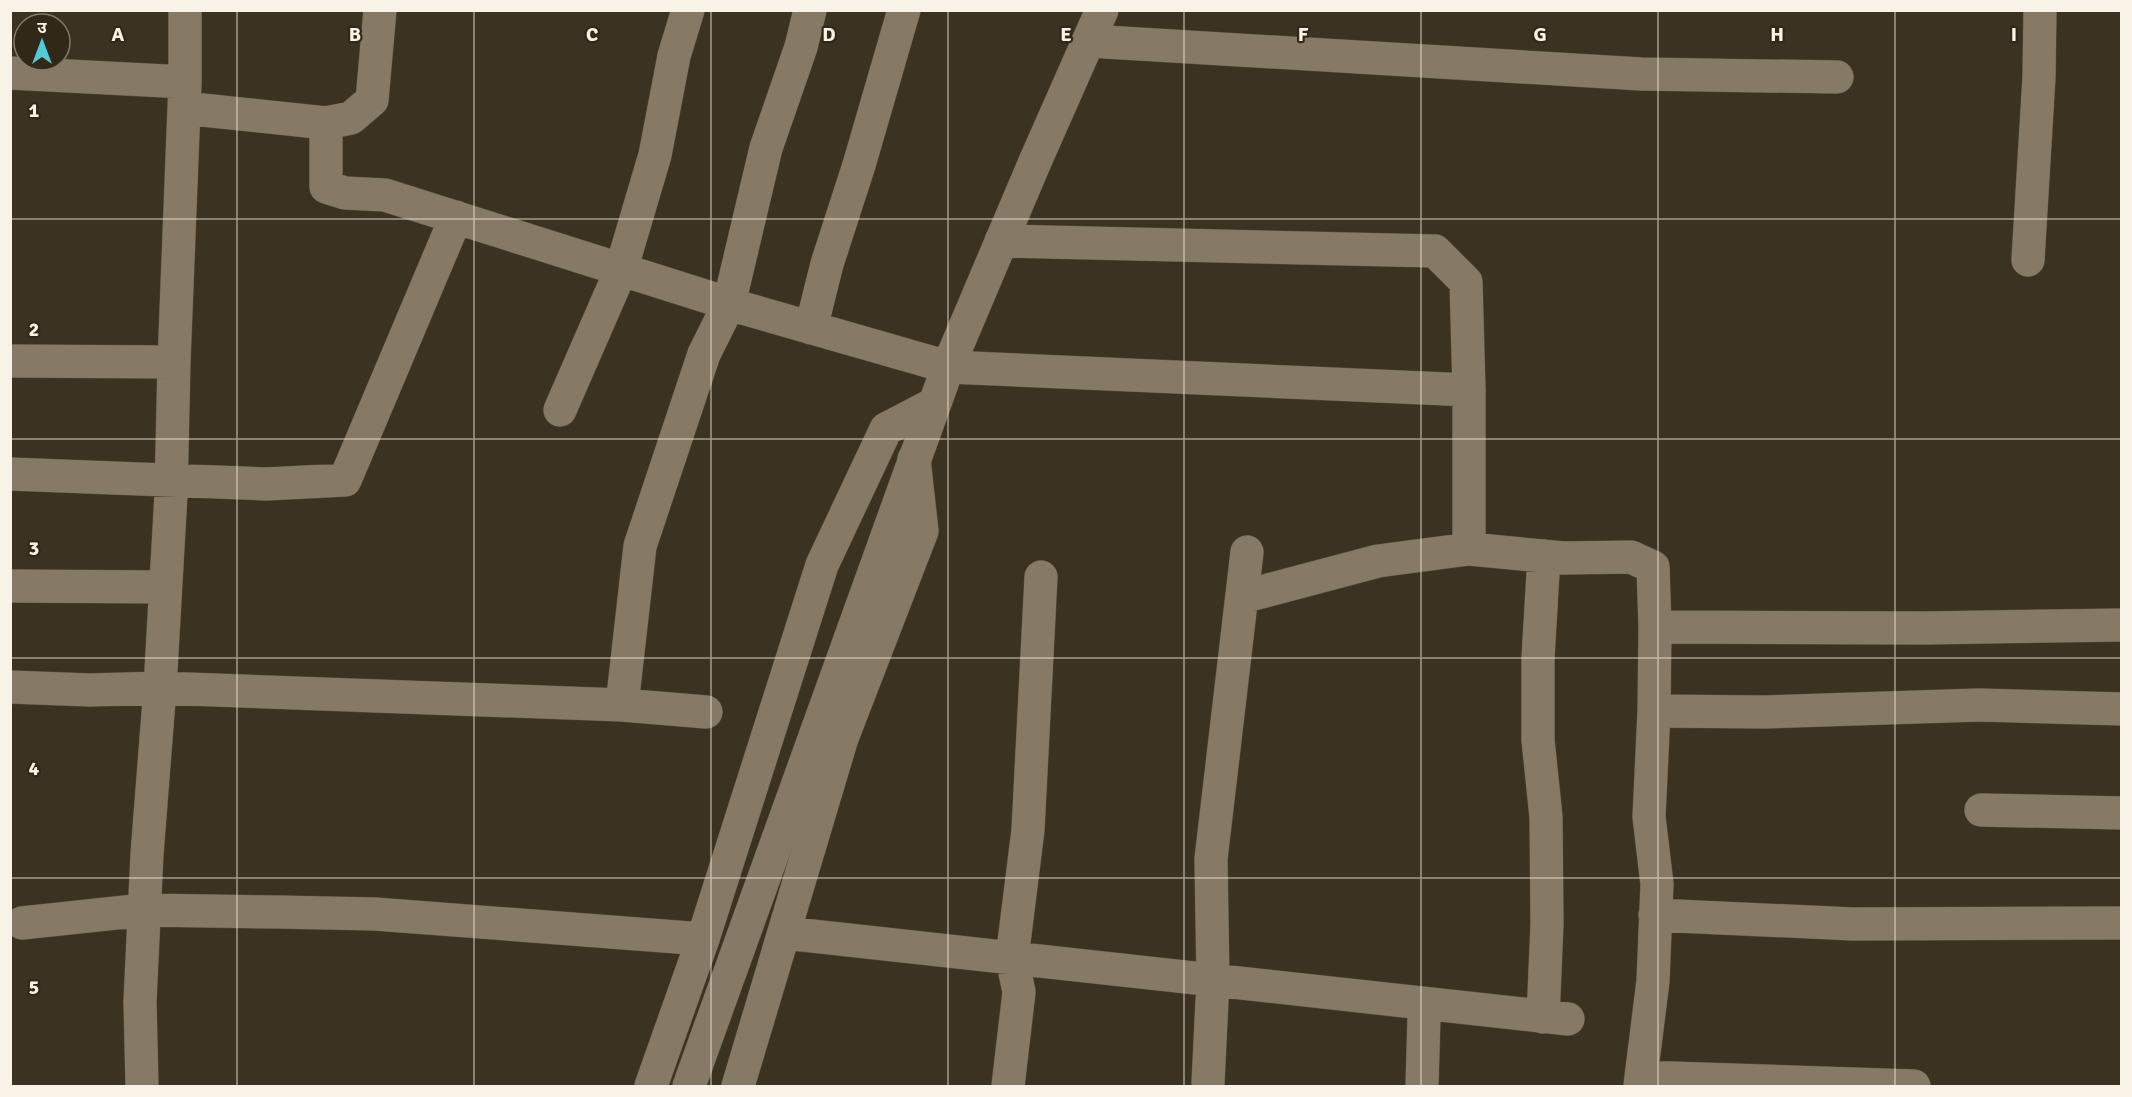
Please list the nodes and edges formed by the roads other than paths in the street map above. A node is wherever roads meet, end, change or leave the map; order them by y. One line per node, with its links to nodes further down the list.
1 (185, 10): 11 (street)
2 (380, 10): 12 (street)
3 (688, 10): 16 (street)
4 (810, 10): 17 (street)
5 (904, 10): 18 (street)
6 (1102, 10): 8 (street)
7 (2040, 10): 15 (street)
8 (1089, 41): 10 (street); 14 (street)
9 (10, 73): 11 (street)
10 (1837, 77)
11 (185, 95): 12 (street); 20 (street)
12 (326, 123): 13 (street)
13 (456, 217): 16 (street); 27 (street)
14 (1001, 241): 21 (street); 22 (street)
15 (2028, 260)
16 (621, 270): 17 (street); 24 (street)
17 (729, 304): 18 (street); 39 (street)
18 (811, 328): 21 (street)
19 (10, 361): 20 (street)
20 (174, 362): 27 (street)
21 (948, 367): 22 (street); 23 (street)
22 (1469, 390): 28 (street)
23 (934, 404): 25 (street); 50 (street)
24 (560, 410)
25 (914, 459): 49 (street); 58 (street)
26 (10, 474): 27 (street)
27 (171, 479): 33 (street)
28 (1469, 549): 30 (street); 34 (street)
29 (1247, 552): 34 (street)
30 (1544, 556): 36 (street); 53 (street)
31 (1041, 578): 51 (street)
32 (10, 586): 33 (street)
33 (165, 587): 38 (street)
34 (1242, 597): 52 (street)
35 (2121, 625): 36 (street)
36 (1655, 627): 42 (street)
37 (10, 687): 38 (street)
38 (160, 688): 39 (street); 45 (street)
39 (622, 705): 41 (street)
40 (2121, 708): 42 (street)
41 (706, 711)
42 (1654, 711): 46 (street)
43 (1981, 810): 44 (street)
44 (2121, 813)
45 (144, 910): 47 (street); 50 (street); 56 (street)
46 (1655, 915): 48 (street); 54 (street)
47 (22, 923)
48 (2121, 923)
49 (785, 933): 51 (street); 59 (street)
50 (703, 939): 57 (street)
51 (1012, 958): 52 (street); 60 (street)
52 (1213, 980): 53 (street); 55 (street)
53 (1421, 1003): 61 (street)
54 (1640, 1082): 62 (street)
55 (1208, 1083)
56 (142, 1086)
57 (651, 1086)
58 (689, 1086)
59 (738, 1086)
60 (1008, 1086)
61 (1422, 1086)
62 (1914, 1086)

